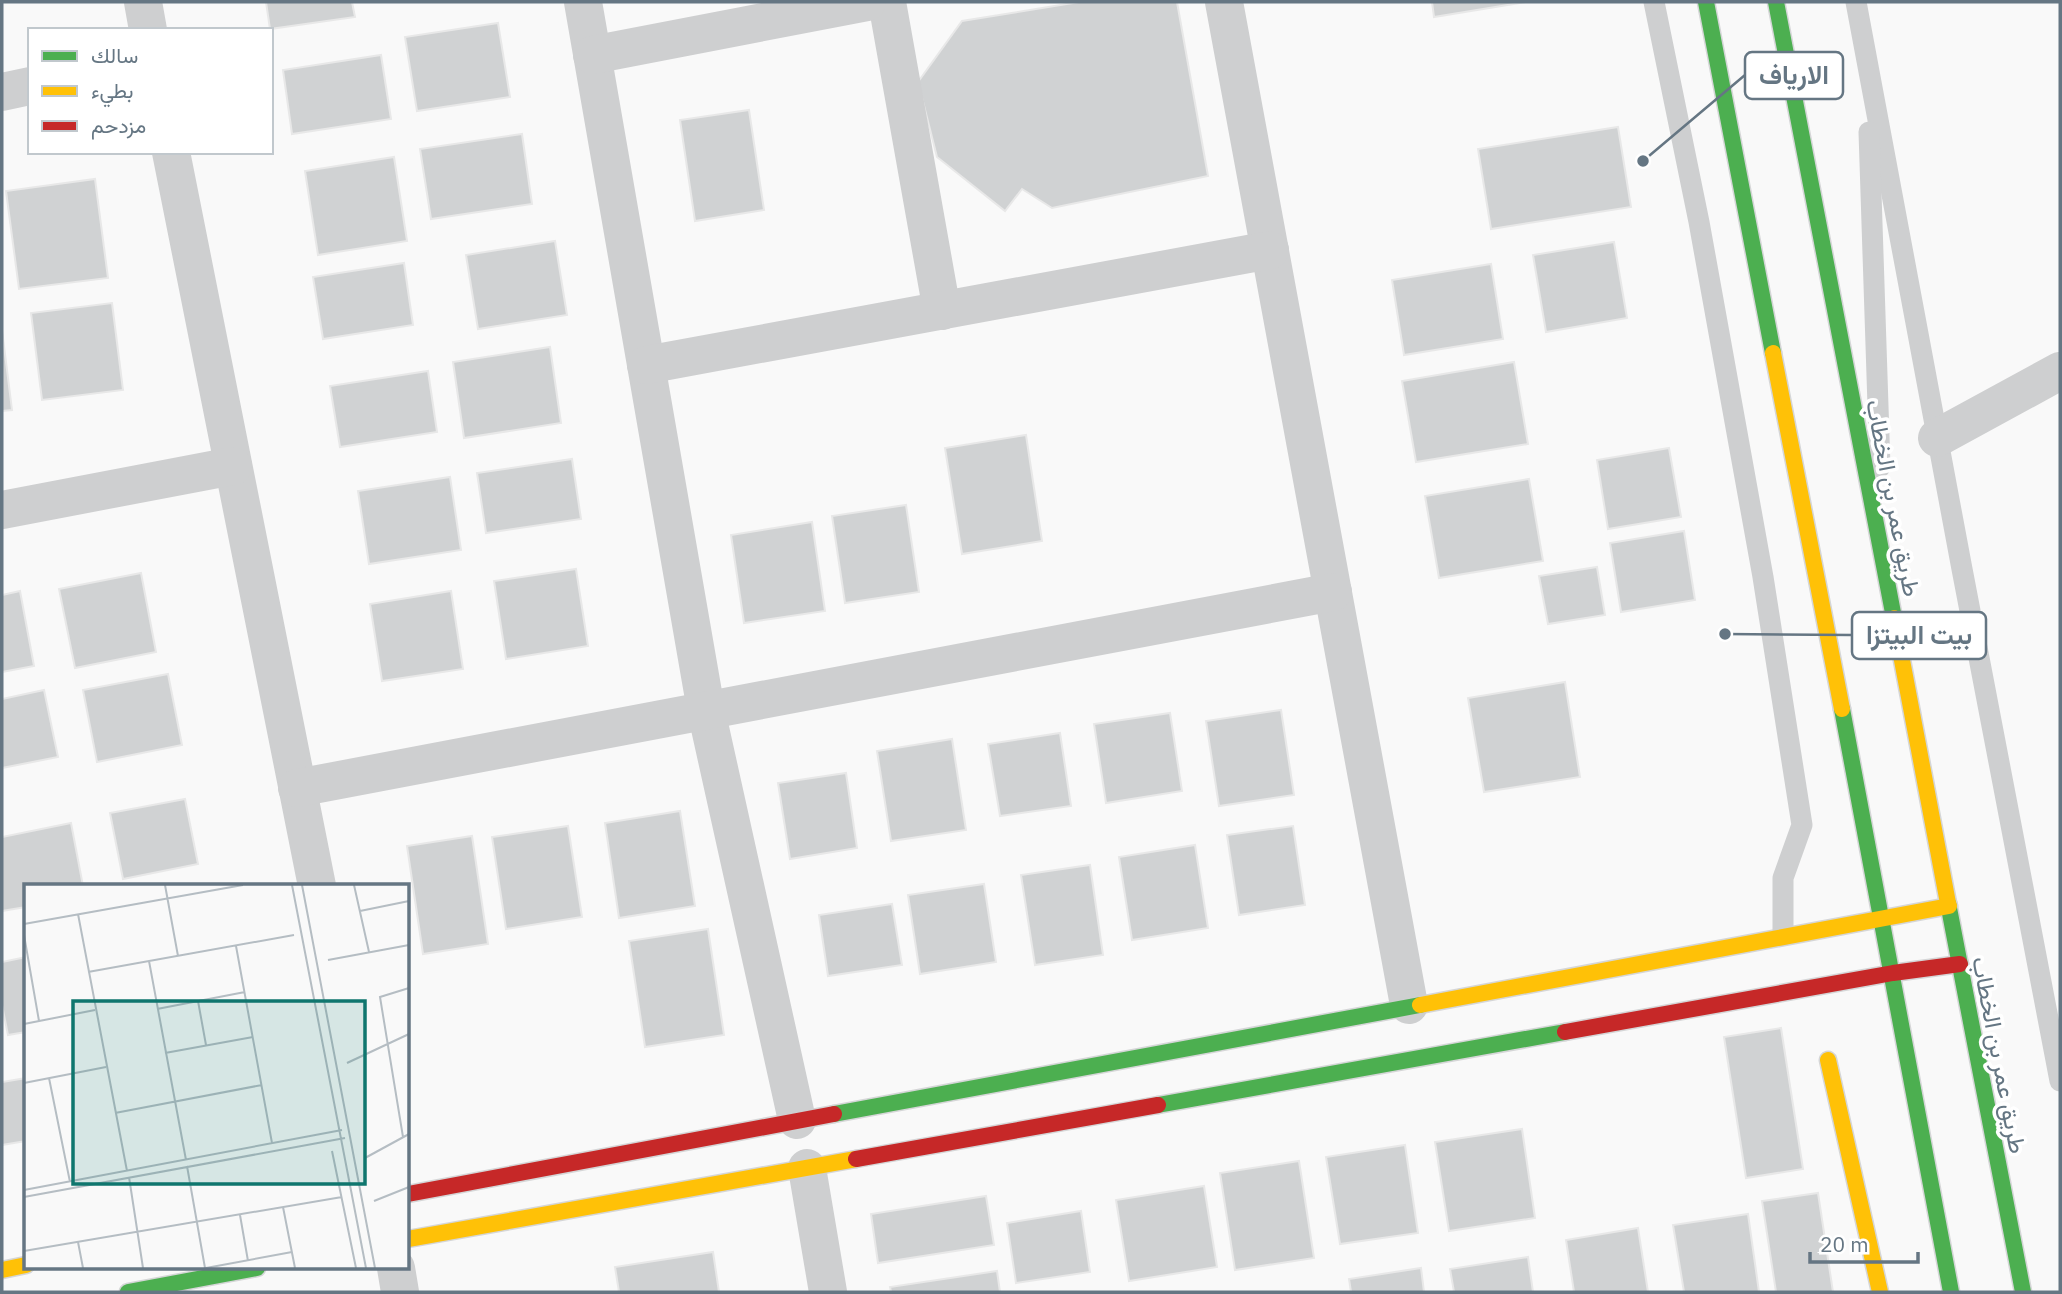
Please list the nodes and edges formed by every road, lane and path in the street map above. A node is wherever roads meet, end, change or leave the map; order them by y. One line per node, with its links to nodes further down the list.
1 (143, 2): 10 (street)
2 (583, 2): 11 (street)
3 (867, 2): 11 (street)
4 (887, 2): 17 (street)
5 (1224, 2): 16 (street)
6 (1654, 2): 30 (lane)
7 (1706, 2): 29 (street)
8 (1776, 2): 23 (street, طريق عمر بن الخطاب)
9 (1856, 2): 12 (lane)
10 (148, 28)
11 (592, 55): 18 (street)
12 (1867, 63): 20 (lane); 23 (lane)
13 (28, 86): 14 (street)
14 (2, 92)
15 (171, 154): 21 (street)
16 (1270, 250): 17 (street); 24 (street)
17 (942, 310): 18 (street)
18 (646, 365): 25 (street)
19 (2060, 371): 20 (street)
20 (1937, 438): 35 (lane)
21 (233, 466): 22 (street); 26 (street)
22 (2, 510)
23 (1884, 567): 28 (street, طريق عمر بن الخطاب)
24 (1333, 592): 25 (street); 33 (street)
25 (706, 710): 26 (street); 36 (street)
26 (297, 788): 27 (street)
27 (317, 884)
28 (1948, 906): 29 (street); 31 (street, طريق عمر بن الخطاب)
29 (1882, 917): 30 (street); 32 (street)
30 (1783, 935): 33 (street)
31 (1960, 964): 32 (street); 49 (street, طريق عمر بن الخطاب)
32 (1893, 973): 37 (street); 48 (street)
33 (1409, 1005): 36 (street)
34 (1828, 1059): 47 (street)
35 (2060, 1081)
36 (797, 1120): 38 (street)
37 (807, 1168): 39 (street); 46 (street)
38 (410, 1194)
39 (410, 1240)
40 (24, 1265): 41 (street)
41 (2, 1270)
42 (246, 1270): 44 (street)
43 (396, 1270): 45 (street)
44 (128, 1292)
45 (400, 1292)
46 (828, 1292)
47 (1880, 1292)
48 (1951, 1292)
49 (2023, 1292)

